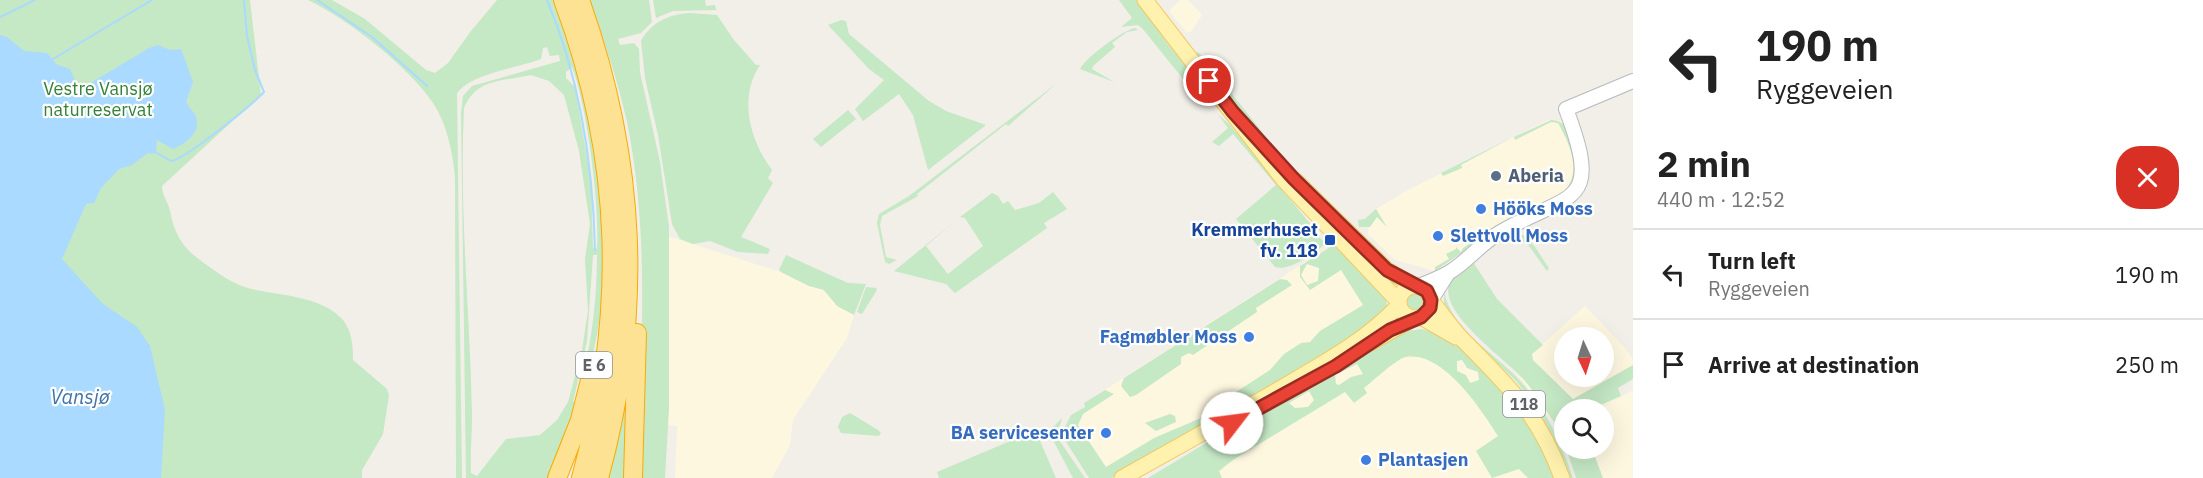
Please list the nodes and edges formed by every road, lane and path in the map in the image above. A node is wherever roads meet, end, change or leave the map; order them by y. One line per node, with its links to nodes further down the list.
1 (563, 0): 6 (highway, E 6)
2 (580, 0): 6 (highway, E 6)
3 (1145, 0): 5 (main road, 118)
4 (1633, 81): 7 (street)
5 (1233, 112): 8 (main road, 118); 10 (main road, 118)
6 (621, 246): 13 (highway, E 6); 14 (highway, E 6); 15 (highway, E 6); 16 (highway, E 6)
7 (1448, 273): 8 (street); 9 (street)
8 (1416, 286): 9 (main road, 118); 10 (main road)
9 (1431, 301): 11 (main road); 12 (main road, 118)
10 (1399, 303): 11 (main road, 118); 17 (main road)
11 (1417, 317): 12 (main road, 118); 18 (main road)
12 (1466, 343): 19 (main road, 118)
13 (557, 478)
14 (582, 478)
15 (599, 478)
16 (633, 478)
17 (1122, 478)
18 (1140, 478)
19 (1562, 478)

